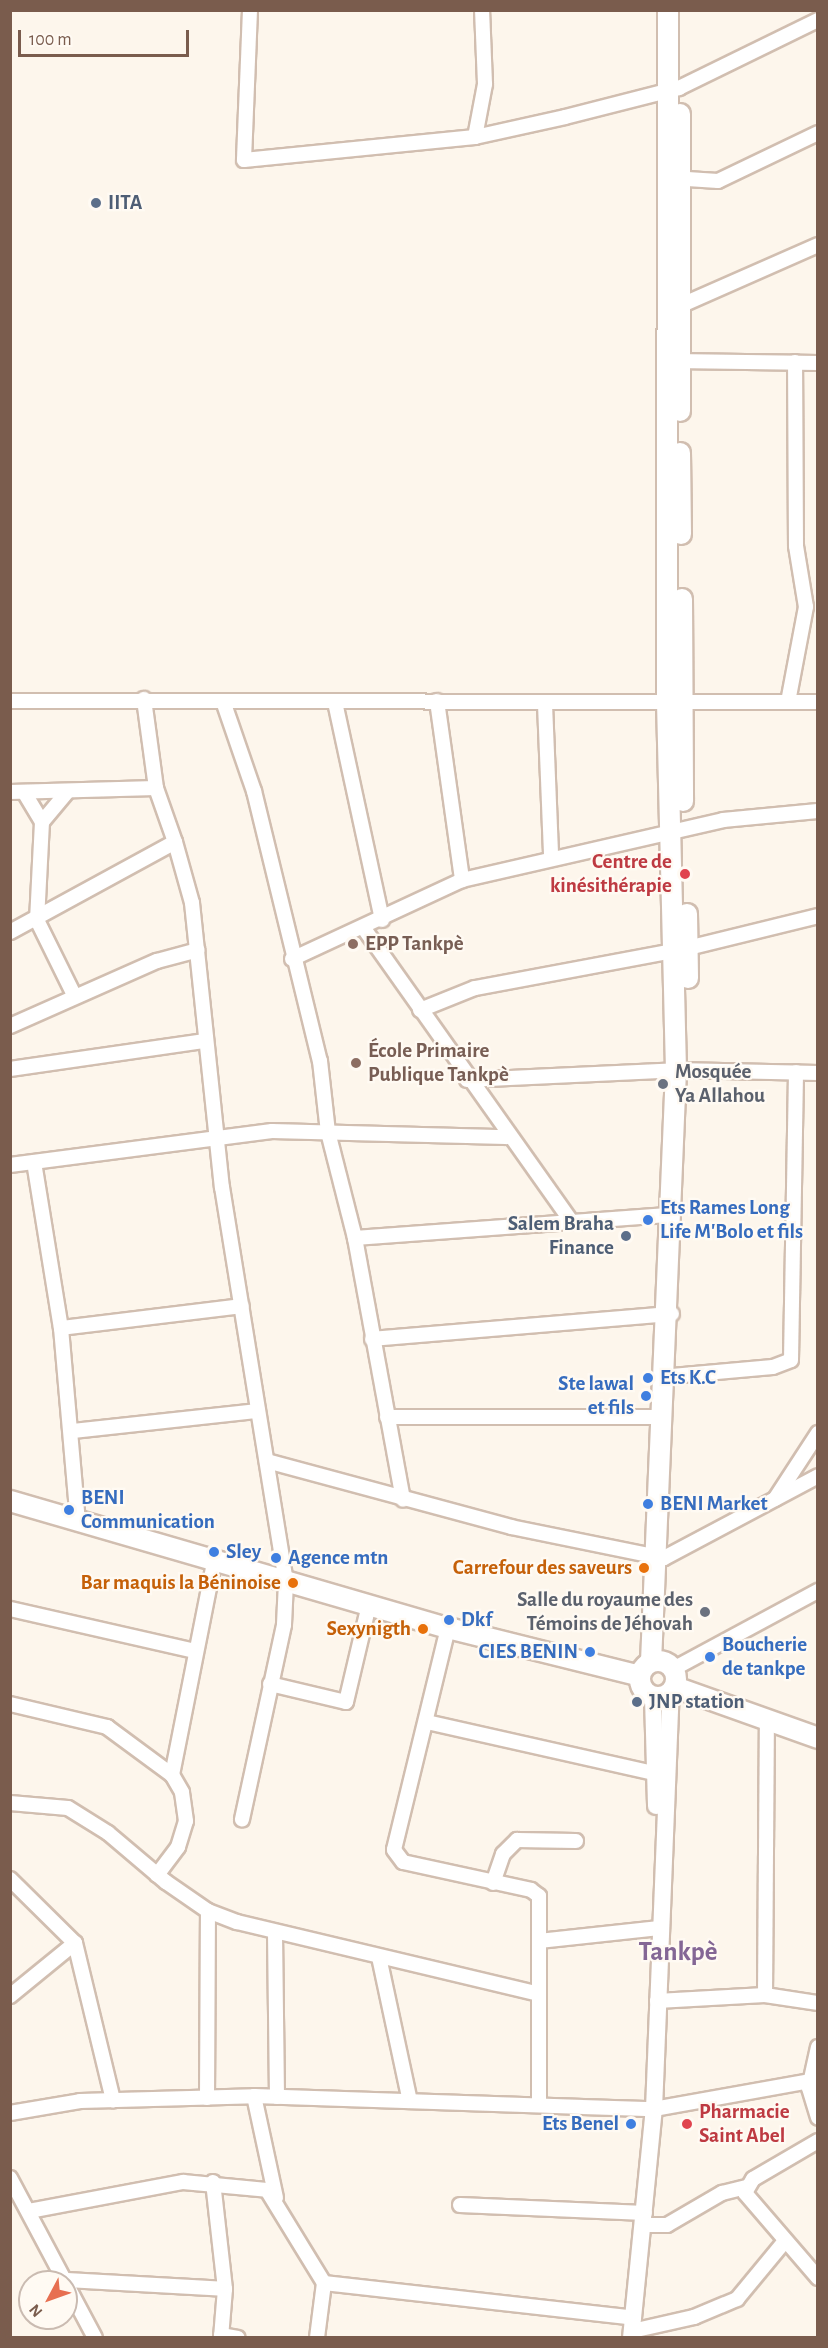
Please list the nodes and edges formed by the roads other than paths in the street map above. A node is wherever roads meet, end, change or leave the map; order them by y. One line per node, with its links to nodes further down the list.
1 (250, 10): 8 (street)
2 (482, 10): 8 (street)
3 (668, 10): 6 (main road)
4 (680, 10): 6 (main road)
5 (818, 20): 6 (street)
6 (673, 90): 8 (street); 9 (main road)
7 (818, 133): 9 (street)
8 (474, 137)
9 (675, 179): 11 (main road)
10 (818, 244): 11 (street)
11 (674, 308): 12 (main road)
12 (674, 361): 13 (street); 23 (main road)
13 (795, 362): 14 (street); 19 (street)
14 (818, 363)
15 (144, 699): 16 (street); 21 (street); 24 (street)
16 (10, 701)
17 (437, 701): 18 (street); 22 (street); 32 (street)
18 (335, 702): 21 (street); 34 (street)
19 (788, 702): 20 (street); 23 (street)
20 (818, 702)
21 (224, 704): 40 (street)
22 (545, 704): 23 (street); 31 (street)
23 (675, 705): 29 (main road)
24 (156, 788): 25 (street); 30 (street)
25 (68, 791): 26 (street); 28 (street)
26 (17, 792): 28 (street)
27 (818, 812): 29 (street)
28 (42, 822): 35 (street)
29 (677, 833): 31 (street); 38 (main road)
30 (175, 842): 35 (street); 39 (street)
31 (551, 856): 32 (street)
32 (462, 880): 34 (street)
33 (818, 916): 38 (street)
34 (382, 920): 36 (street)
35 (37, 921): 37 (street); 41 (street)
36 (365, 930): 40 (street); 42 (street)
37 (10, 932)
38 (681, 948): 42 (street); 46 (main road)
39 (198, 950): 41 (street); 44 (street)
40 (292, 959): 50 (street)
41 (74, 995): 43 (street)
42 (420, 1010): 49 (street)
43 (10, 1026)
44 (206, 1041): 45 (street); 52 (street)
45 (10, 1069)
46 (682, 1070): 47 (street); 49 (street); 55 (main road); 59 (main road)
47 (796, 1072): 48 (street); 62 (street)
48 (818, 1072)
49 (467, 1080): 51 (street)
50 (328, 1132): 51 (street); 52 (street); 57 (street)
51 (506, 1137): 56 (street)
52 (217, 1138): 53 (street); 58 (street)
53 (34, 1161): 54 (street); 60 (street)
54 (10, 1165)
55 (667, 1215): 56 (street); 59 (main road)
56 (570, 1220): 57 (street)
57 (355, 1238): 61 (street)
58 (242, 1306): 60 (street); 63 (street)
59 (669, 1314): 61 (street); 62 (main road); 65 (main road)
60 (61, 1328): 66 (street)
61 (372, 1339): 64 (street)
62 (672, 1376): 74 (main road)
63 (258, 1411): 66 (street); 68 (street)
64 (387, 1417): 65 (street); 70 (street)
65 (659, 1418): 74 (main road)
66 (73, 1431): 73 (street)
67 (816, 1438): 72 (street)
68 (267, 1461): 70 (street); 76 (street)
69 (818, 1476): 72 (street)
70 (403, 1500): 74 (street)
71 (10, 1501): 73 (main road)
72 (773, 1501): 74 (street)
73 (78, 1522): 75 (main road)
74 (658, 1557): 82 (main road)
75 (214, 1562): 76 (main road); 81 (street)
76 (286, 1582): 78 (main road); 83 (street)
77 (818, 1592): 82 (street)
78 (369, 1605): 80 (main road); 83 (street)
79 (10, 1609): 81 (street)
80 (448, 1628): 82 (main road); 86 (street)
81 (195, 1650): 89 (street)
82 (661, 1678): 85 (main road); 88 (street); 93 (street)
83 (270, 1684): 91 (street)
84 (10, 1704): 89 (street)
85 (767, 1720): 87 (main road); 104 (street)
86 (427, 1722): 88 (street); 96 (street)
87 (818, 1738)
88 (654, 1773): 93 (street)
89 (172, 1775): 94 (street)
90 (10, 1803): 94 (street)
91 (242, 1820)
92 (576, 1841): 96 (street)
93 (660, 1870): 98 (street)
94 (157, 1875): 97 (street)
95 (10, 1879): 101 (street)
96 (493, 1883): 100 (street)
97 (208, 1911): 99 (street); 112 (street)
98 (659, 1929): 100 (street); 106 (street)
99 (275, 1933): 102 (street); 111 (street)
100 (539, 1941): 103 (street)
101 (75, 1943): 105 (street); 113 (street)
102 (379, 1957): 103 (street); 114 (street)
103 (536, 1993): 115 (street)
104 (765, 1995): 106 (street); 107 (street)
105 (10, 1996)
106 (657, 2001): 116 (street)
107 (818, 2003)
108 (818, 2047): 109 (street)
109 (810, 2081): 116 (street); 118 (street)
110 (254, 2096): 111 (street); 112 (street); 123 (street)
111 (277, 2097): 114 (street)
112 (207, 2098): 113 (street)
113 (112, 2100): 117 (street)
114 (410, 2101): 115 (street)
115 (539, 2105): 116 (street)
116 (654, 2109): 126 (street)
117 (10, 2113)
118 (818, 2118)
119 (818, 2141): 122 (street)
120 (10, 2178): 125 (street)
121 (213, 2182): 123 (street); 125 (street); 132 (street)
122 (746, 2187): 126 (street); 127 (street)
123 (276, 2198): 131 (street)
124 (460, 2205): 126 (street)
125 (28, 2211): 128 (street)
126 (644, 2219): 134 (street)
127 (785, 2241): 129 (street); 134 (street)
128 (60, 2270)
129 (818, 2278)
130 (78, 2281): 132 (street)
131 (324, 2283): 134 (street); 138 (street)
132 (225, 2289): 135 (street)
133 (78, 2305): 136 (street)
134 (632, 2329)
135 (221, 2336): 137 (street)
136 (95, 2337)
137 (238, 2337)
138 (317, 2337)

